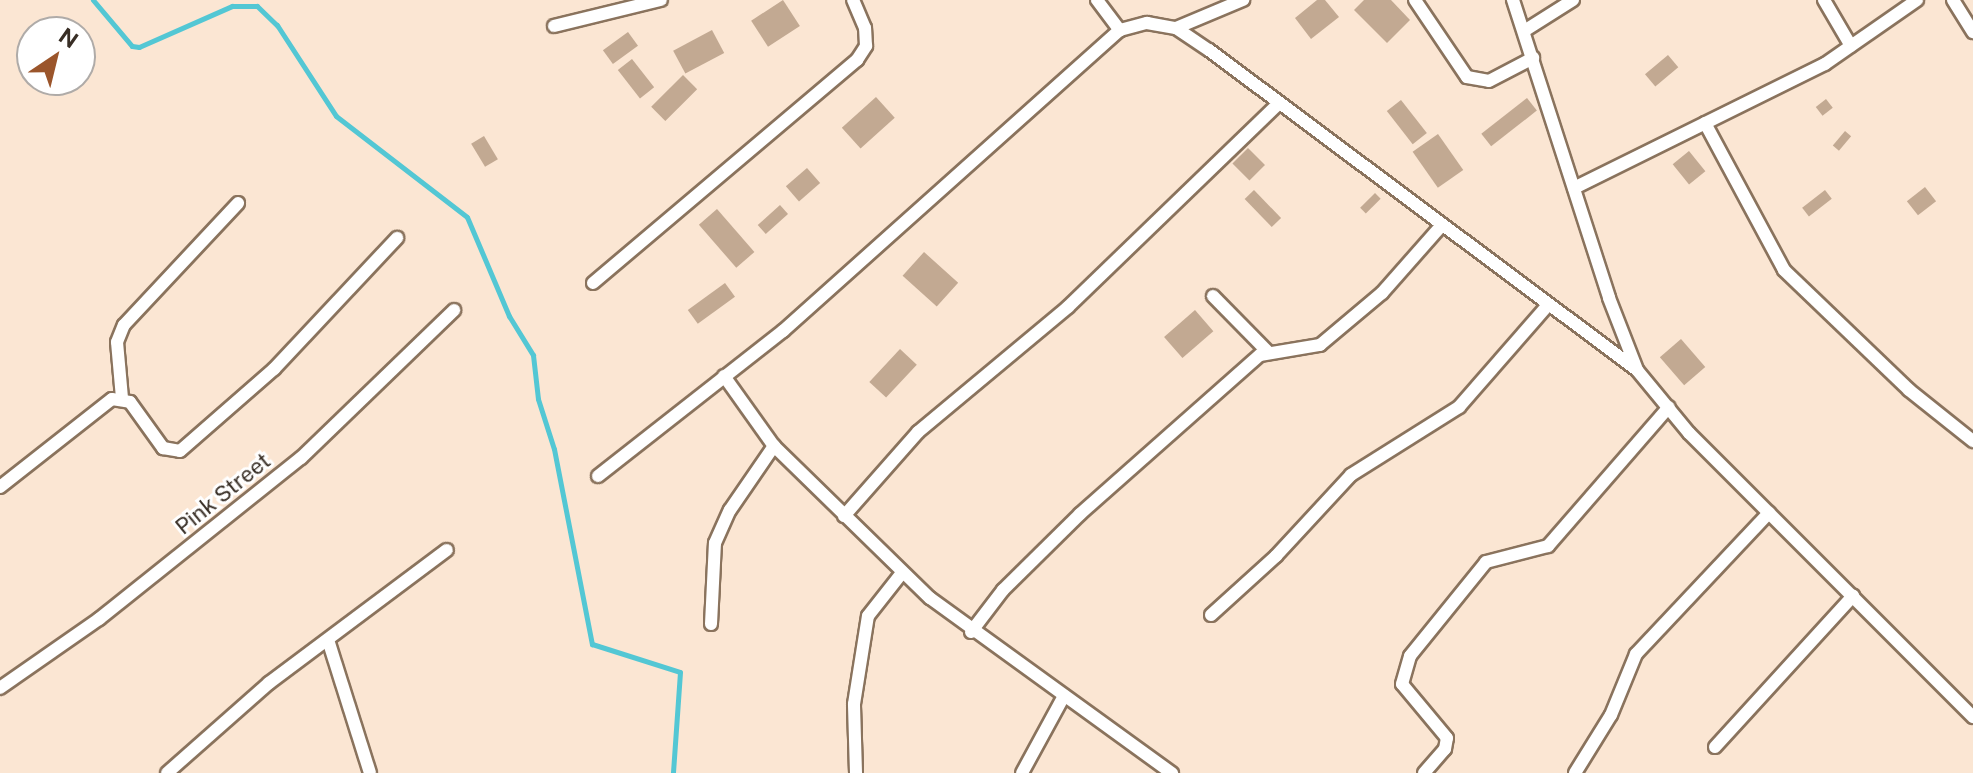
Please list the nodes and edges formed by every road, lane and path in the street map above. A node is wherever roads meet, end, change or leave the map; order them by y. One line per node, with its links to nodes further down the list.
1 (661, 0): 11 (street)
2 (853, 0): 24 (street)
3 (1097, 0): 13 (street)
4 (1243, 0): 12 (street)
5 (1415, 0): 17 (street)
6 (1513, 0): 14 (street)
7 (1573, 0): 14 (street)
8 (1824, 0): 16 (street)
9 (1917, 0): 16 (street)
10 (1953, 0): 15 (street)
11 (554, 26)
12 (1176, 28): 13 (street); 18 (street)
13 (1120, 30): 30 (street)
14 (1524, 31): 17 (street)
15 (1973, 32)
16 (1851, 46): 19 (street)
17 (1533, 58): 20 (street)
18 (1277, 105): 22 (street); 38 (street)
19 (1705, 123): 20 (street); 33 (street)
20 (1574, 188): 29 (street)
21 (238, 203): 31 (street)
22 (1442, 225): 26 (street); 28 (street)
23 (397, 238): 31 (street)
24 (593, 283)
25 (1213, 296): 28 (street)
26 (1548, 305): 29 (street); 42 (street)
27 (454, 310): 46 (street, Pink Street)
28 (1267, 351): 44 (street)
29 (1637, 370): 32 (street)
30 (724, 376): 34 (street); 35 (street)
31 (122, 398): 36 (street)
32 (1669, 407): 37 (street); 55 (street)
33 (1973, 441)
34 (774, 446): 38 (street); 43 (street)
35 (598, 476)
36 (0, 487)
37 (1769, 513): 41 (street); 56 (street)
38 (844, 516): 40 (street)
39 (447, 550): 45 (street)
40 (902, 573): 44 (street); 52 (street)
41 (1853, 596): 48 (street); 49 (street)
42 (1211, 615)
43 (711, 624)
44 (971, 632): 47 (street)
45 (329, 643): 50 (street); 51 (street)
46 (0, 688)
47 (1064, 696): 53 (street); 54 (street)
48 (1973, 717)
49 (1715, 747)
50 (167, 773)
51 (370, 773)
52 (856, 773)
53 (1022, 773)
54 (1172, 773)
55 (1424, 773)
56 (1575, 773)

